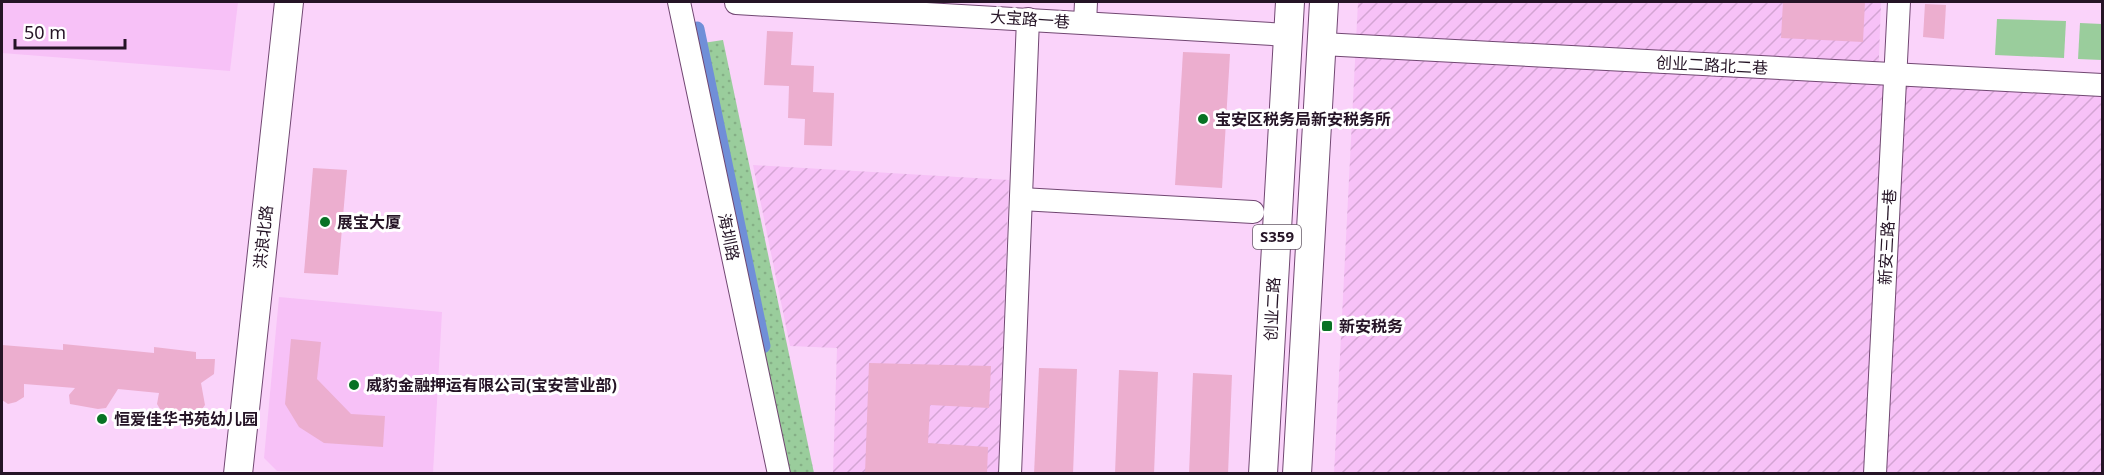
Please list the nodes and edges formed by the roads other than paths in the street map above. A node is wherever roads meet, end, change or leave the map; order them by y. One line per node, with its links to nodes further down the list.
1 (289, 2): 16 (main road, 洪浪北路)
2 (679, 2): 17 (street, 海圳路)
3 (1290, 2): 10 (main road, 创业二路 / S359)
4 (1324, 2): 11 (main road, S359)
5 (1899, 2): 12 (street, 新安三路一巷)
6 (736, 3): 7 (street, 大宝路一巷)
7 (909, 7): 9 (street, 大宝路一巷)
8 (1085, 12): 9 (street, 大宝路一巷); 10 (street, 大宝路一巷)
9 (1028, 19): 14 (street)
10 (1288, 34): 19 (main road, 创业二路 / S359)
11 (1322, 44): 12 (street, 创业二路北二巷); 20 (main road, S359)
12 (1895, 75): 13 (street, 创业二路北二巷); 21 (street, 新安三路一巷)
13 (2103, 85)
14 (1021, 199): 15 (street); 18 (street)
15 (1254, 212)
16 (238, 474)
17 (779, 474)
18 (1010, 474)
19 (1263, 474)
20 (1297, 474)
21 (1875, 474)

